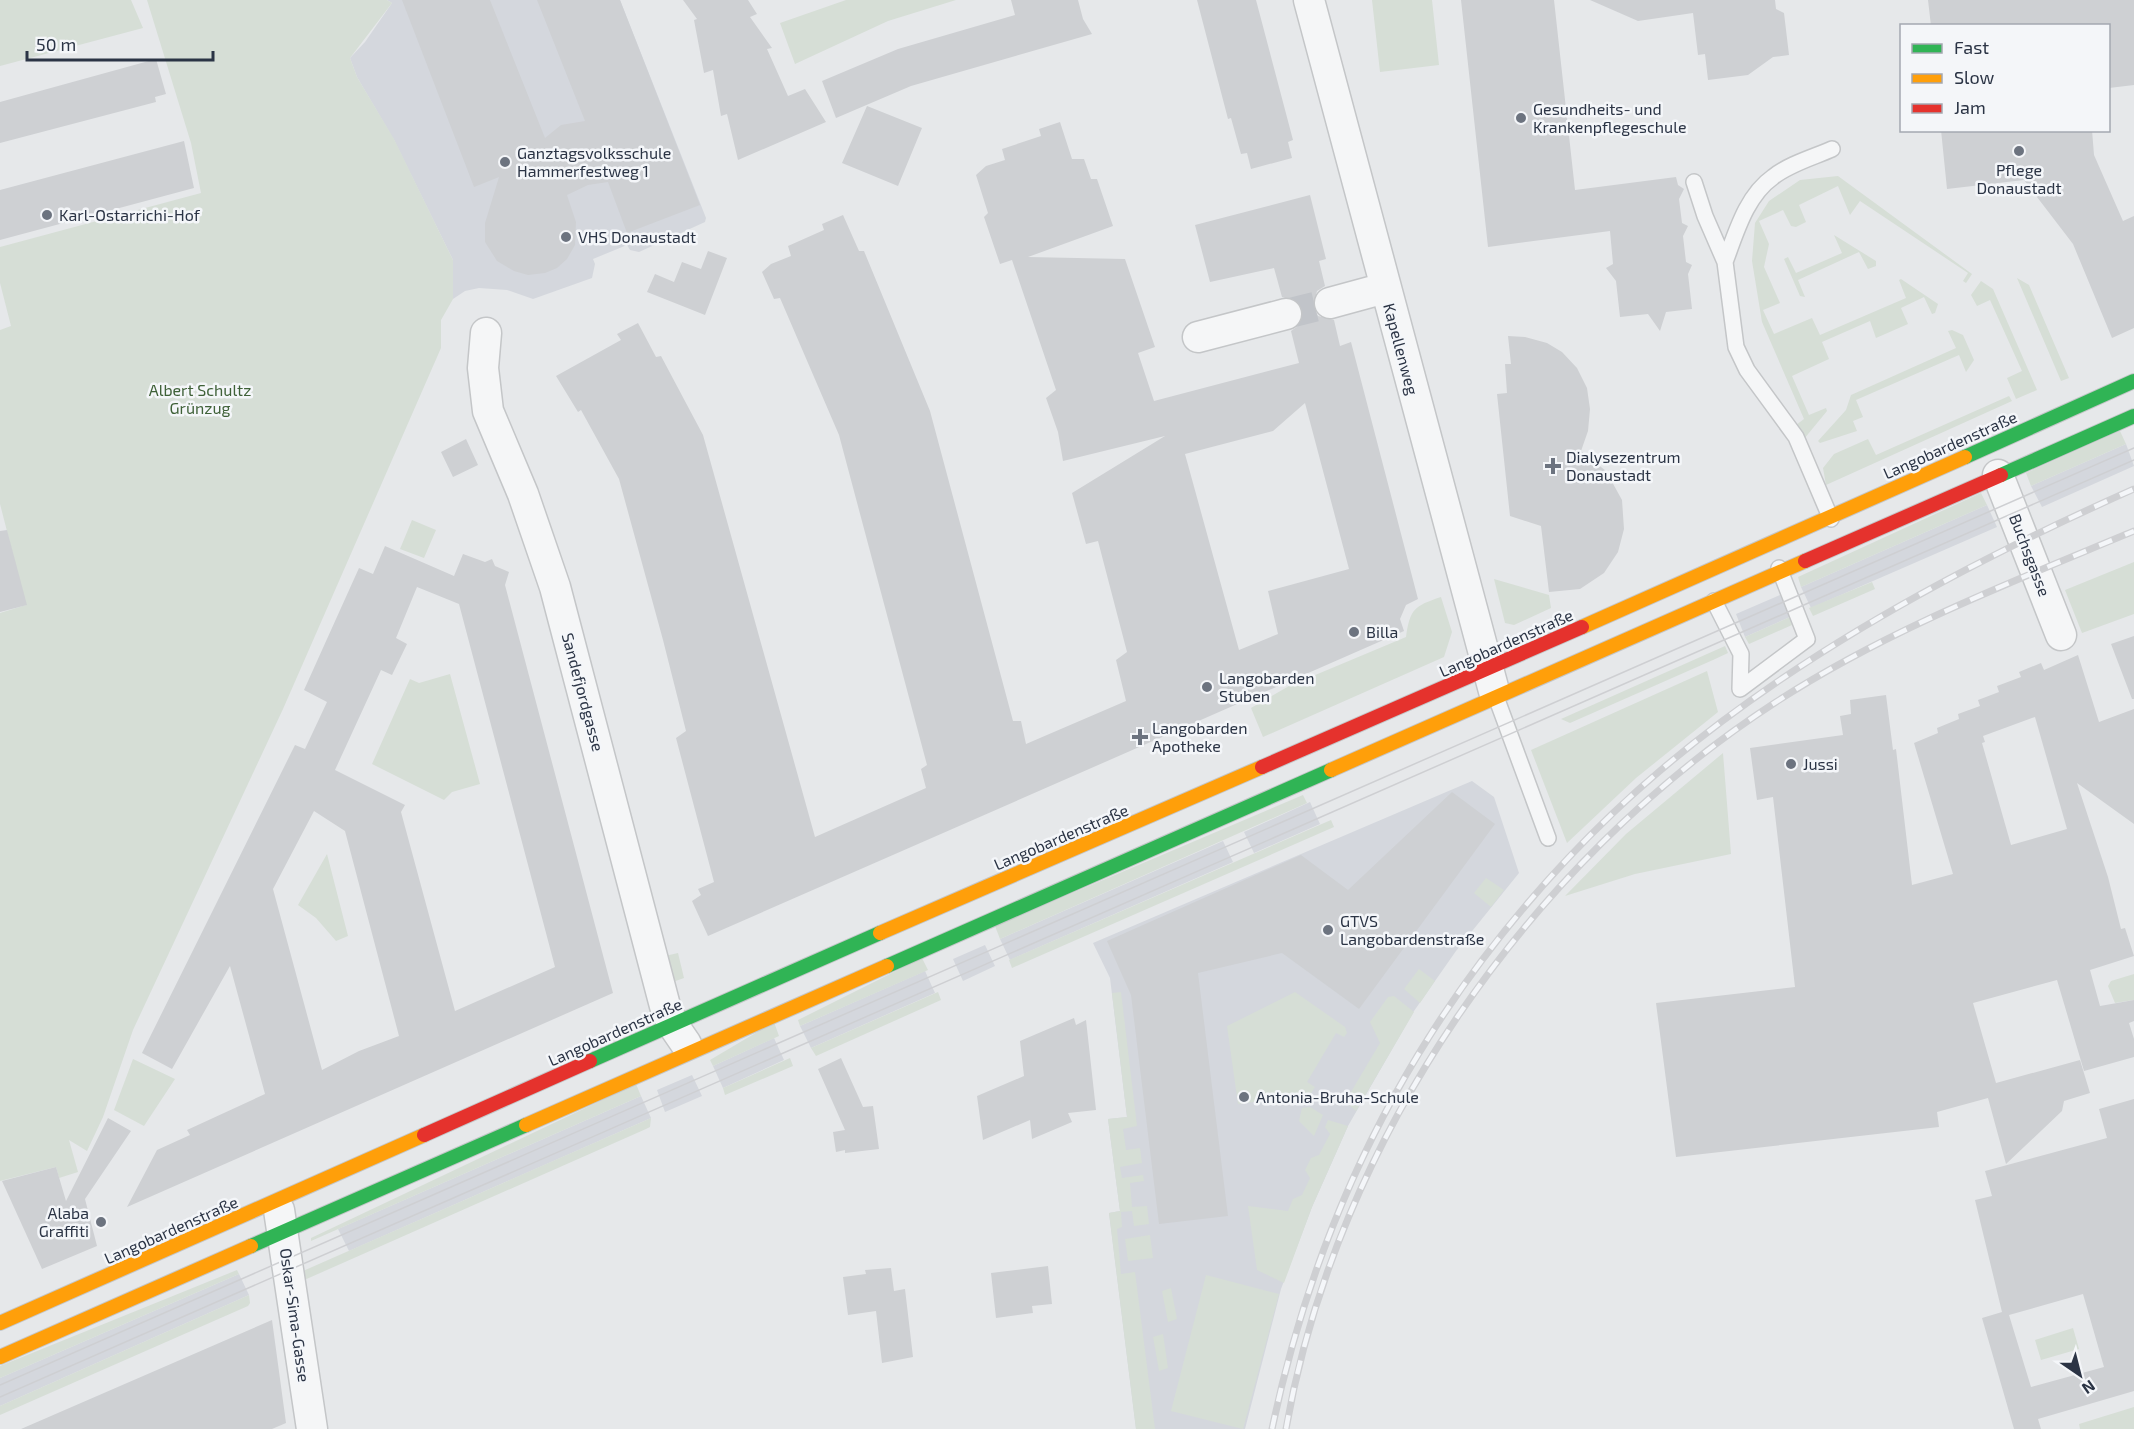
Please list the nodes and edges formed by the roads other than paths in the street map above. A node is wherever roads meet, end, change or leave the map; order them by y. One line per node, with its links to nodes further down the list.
1 (1309, 0): 5 (street, Kapellenweg)
2 (1832, 149): 4 (lane)
3 (1694, 182): 4 (lane)
4 (1725, 262): 13 (lane)
5 (1385, 288): 6 (street); 19 (street, Kapellenweg)
6 (1330, 303)
7 (1286, 314): 9 (street)
8 (486, 333): 21 (street, Sandefjordgasse)
9 (1198, 337)
10 (2134, 381): 13 (street, Langobardenstraße)
11 (2134, 416): 12 (street, Langobardenstraße)
12 (1998, 475): 15 (street, Langobardenstraße); 18 (street, Buchsgasse)
13 (1830, 517): 14 (street, Langobardenstraße); 15 (lane)
14 (1768, 544): 16 (lane); 19 (street, Langobardenstraße)
15 (1841, 545): 16 (street, Langobardenstraße)
16 (1780, 572): 17 (street, Langobardenstraße); 17 (lane)
17 (1714, 601): 19 (street, Langobardenstraße)
18 (2061, 635)
19 (1491, 683): 20 (lane); 21 (street, Langobardenstraße); 22 (street, Langobardenstraße)
20 (1548, 838)
21 (673, 1025): 22 (street, Sandefjordgasse); 23 (street, Langobardenstraße)
22 (691, 1050): 24 (street, Langobardenstraße)
23 (277, 1201): 24 (street, Oskar-Sima-Gasse); 25 (street, Langobardenstraße)
24 (284, 1231): 26 (street, Langobardenstraße); 27 (street, Oskar-Sima-Gasse)
25 (0, 1323)
26 (0, 1357)
27 (312, 1429)

